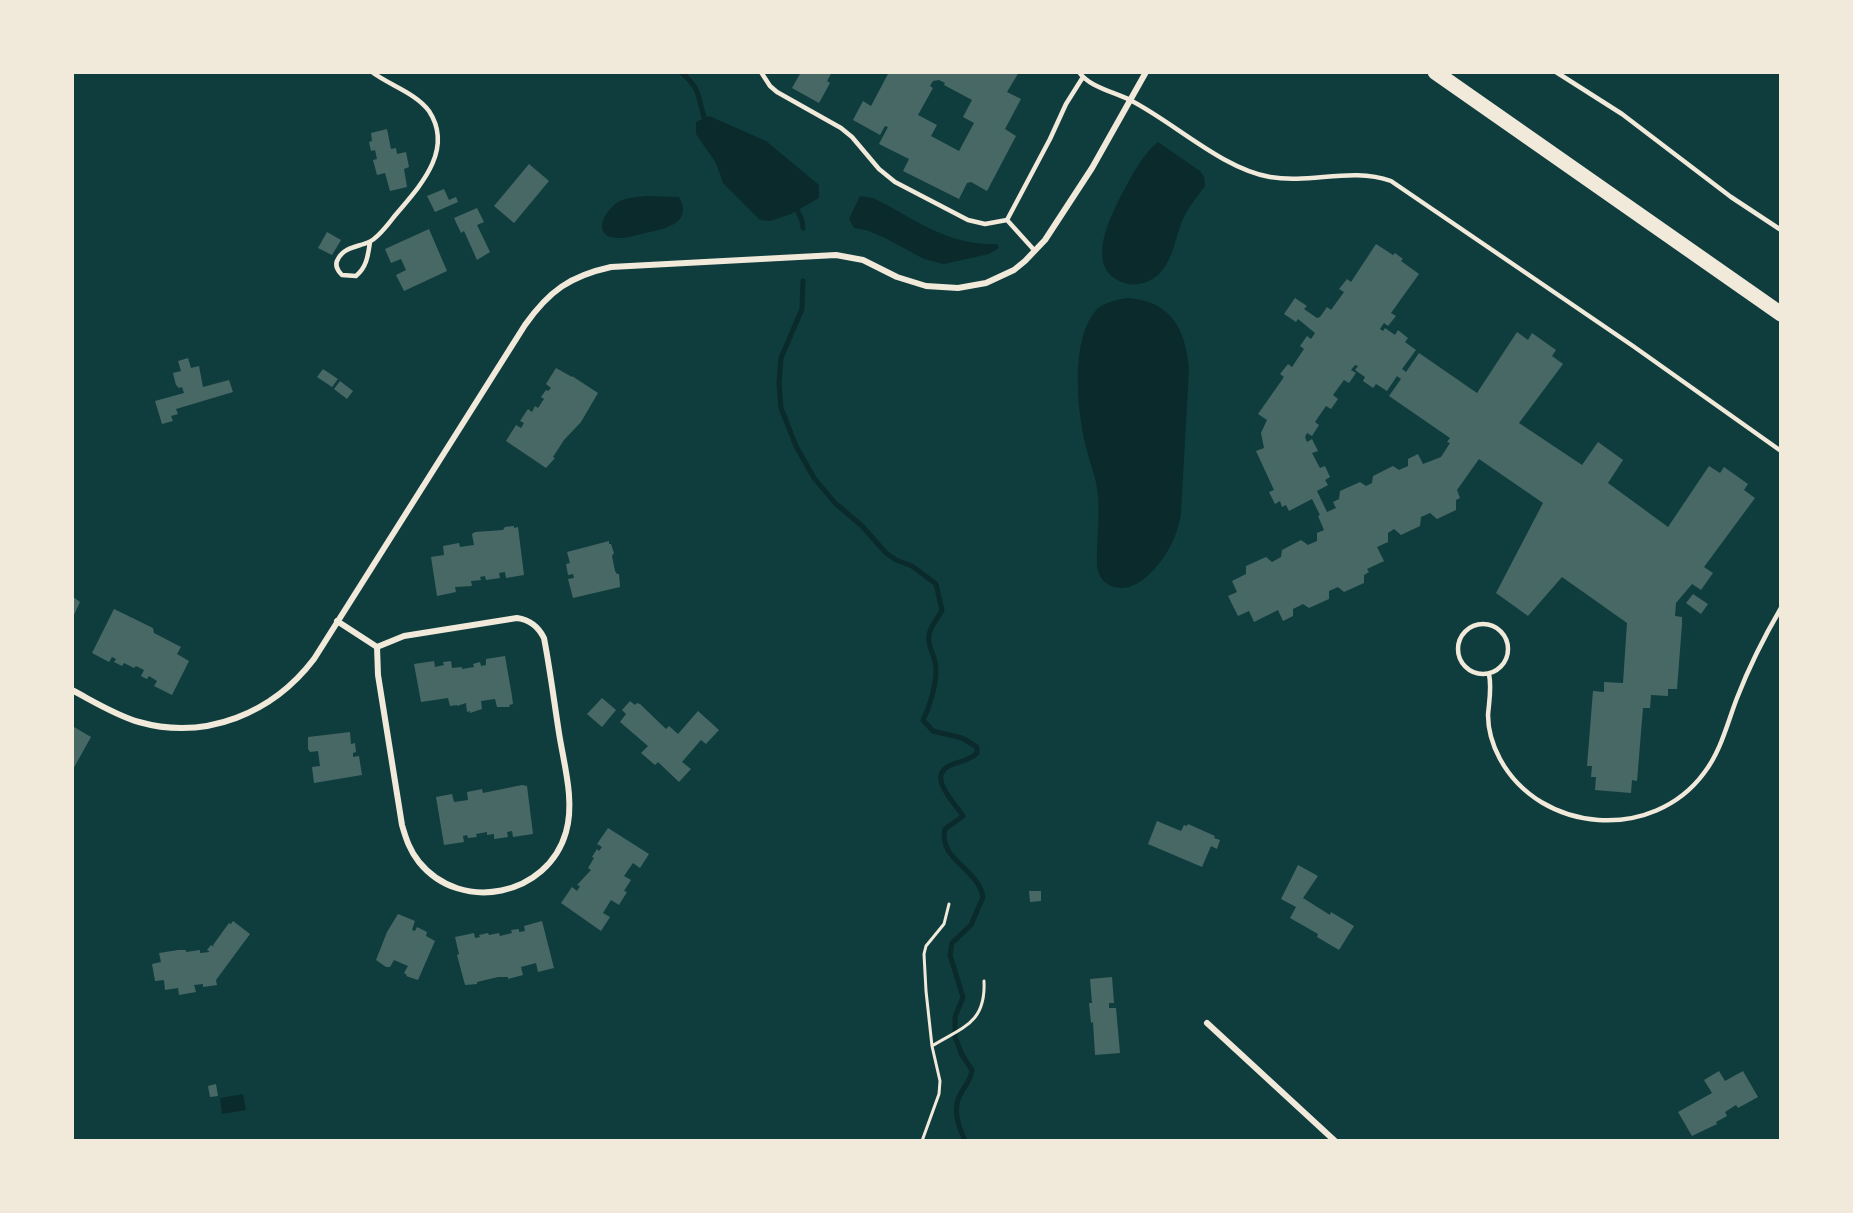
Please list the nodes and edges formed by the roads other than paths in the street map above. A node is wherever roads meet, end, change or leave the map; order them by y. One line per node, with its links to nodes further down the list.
1 (372, 72): 11 (lane)
2 (761, 72): 9 (lane)
3 (1079, 72): 7 (lane)
4 (1146, 72): 8 (street)
5 (1435, 72): 13 (main road)
6 (1556, 72): 10 (lane)
7 (1083, 77): 8 (lane); 9 (lane)
8 (1130, 100): 12 (street); 14 (lane)
9 (1007, 220): 12 (lane)
10 (1781, 230)
11 (370, 242): 11 (lane)
12 (1035, 251): 16 (street)
13 (1781, 314)
14 (1781, 451)
15 (1781, 608): 18 (lane)
16 (337, 621): 17 (street); 19 (street)
17 (377, 646): 17 (street)
18 (1489, 674): 18 (lane)
19 (72, 690)
20 (1207, 1023): 21 (street)
21 (1335, 1141)

